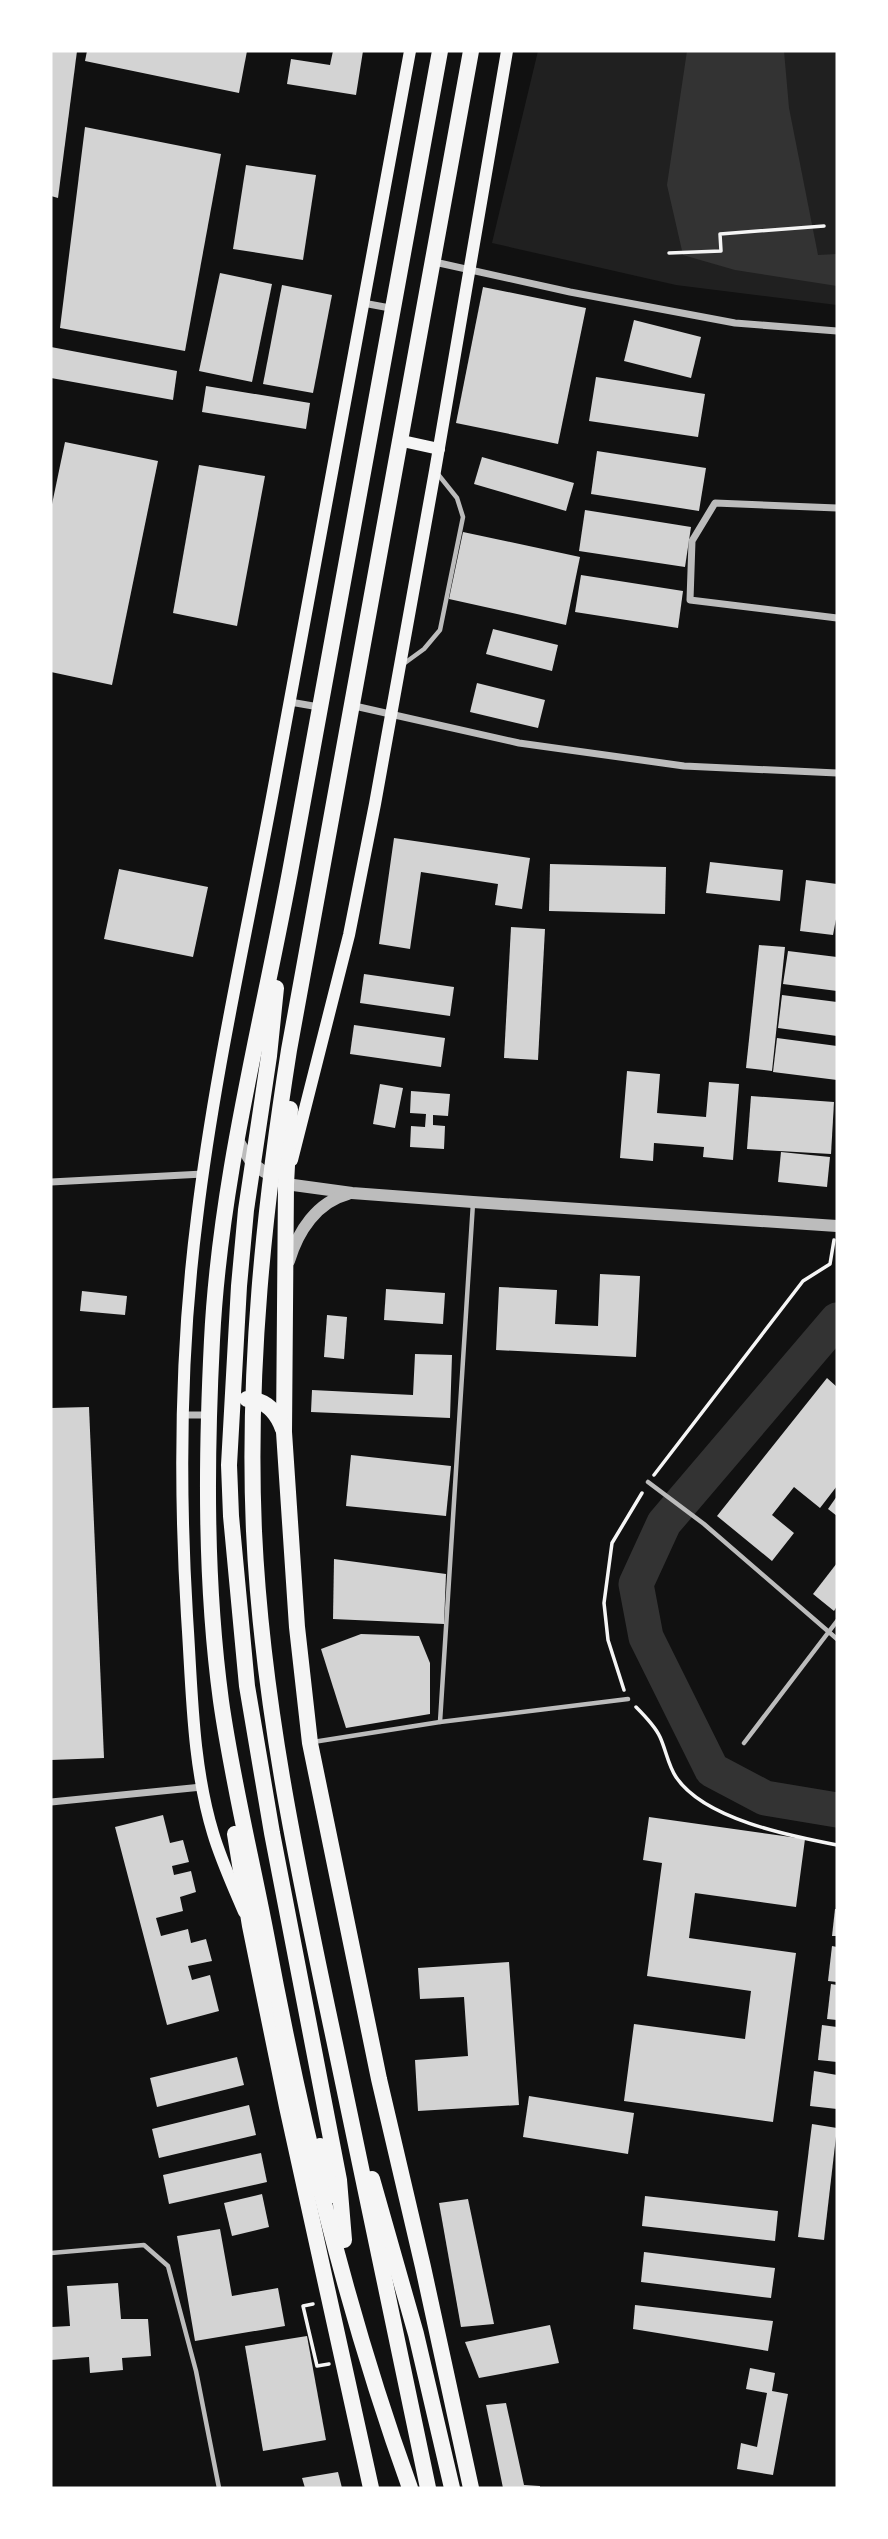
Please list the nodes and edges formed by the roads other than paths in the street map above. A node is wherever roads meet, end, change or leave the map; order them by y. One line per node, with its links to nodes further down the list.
1 (410, 51): 7 (main road)
2 (438, 51): 8 (highway); 21 (highway)
3 (474, 51): 5 (highway); 45 (highway)
4 (507, 51): 6 (main road)
5 (439, 263): 6 (street); 10 (highway)
6 (470, 269): 9 (street); 11 (main road)
7 (363, 303): 8 (street); 16 (main road)
8 (390, 307): 17 (highway)
9 (837, 331)
10 (407, 442): 11 (main road); 18 (highway)
11 (439, 449): 12 (main road)
12 (435, 471): 15 (main road); 15 (lane)
13 (837, 508): 14 (street)
14 (837, 618)
15 (399, 668): 19 (main road)
16 (290, 702): 17 (street); 23 (main road)
17 (319, 706): 22 (highway)
18 (359, 707): 19 (street); 25 (highway)
19 (390, 715): 20 (street); 25 (main road)
20 (837, 773)
21 (284, 906): 46 (highway); 51 (highway)
22 (235, 1133): 25 (street)
23 (202, 1174): 24 (street); 30 (main road)
24 (51, 1182)
25 (285, 1184): 26 (street); 29 (highway)
26 (352, 1193): 27 (street); 29 (street)
27 (473, 1202): 28 (street); 39 (lane)
28 (837, 1226)
29 (287, 1270): 32 (highway)
30 (182, 1415): 31 (street); 42 (main road)
31 (206, 1415): 32 (highway); 37 (highway)
32 (284, 1432): 40 (highway)
33 (649, 1482): 35 (lane)
34 (837, 1621): 35 (lane)
35 (828, 1631): 36 (lane); 41 (lane)
36 (837, 1639)
37 (216, 1686): 44 (highway); 46 (highway)
38 (628, 1699): 39 (lane)
39 (440, 1722): 40 (lane)
40 (310, 1743): 54 (highway)
41 (744, 1743)
42 (202, 1787): 43 (street); 44 (main road)
43 (51, 1802)
44 (250, 1926): 49 (highway)
45 (347, 2099): 52 (highway); 53 (highway)
46 (344, 2240): 50 (highway)
47 (51, 2253): 48 (lane)
48 (219, 2488)
49 (371, 2488)
50 (398, 2488)
51 (410, 2488)
52 (428, 2488)
53 (452, 2488)
54 (471, 2488)

